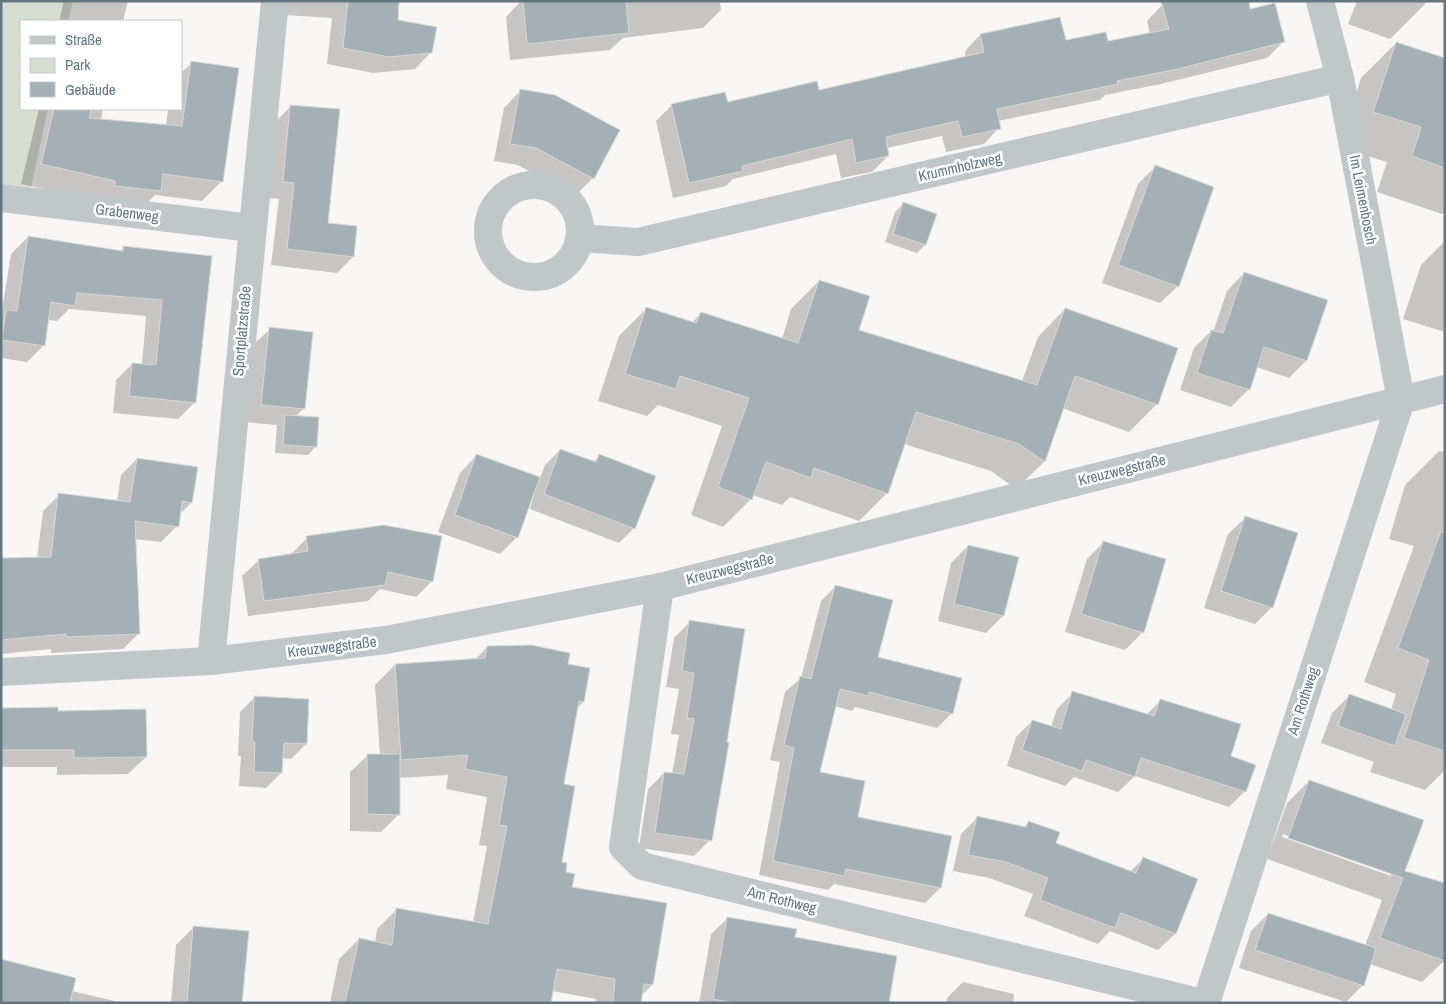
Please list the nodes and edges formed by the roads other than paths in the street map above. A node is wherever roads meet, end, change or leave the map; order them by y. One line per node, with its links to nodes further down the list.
1 (275, 1): 5 (street, Sportplatzstraße)
2 (1320, 1): 3 (street, Im Leimenbosch)
3 (1340, 78): 6 (street, Krummholzweg); 8 (street, Im Leimenbosch)
4 (1, 198): 5 (street, Grabenweg)
5 (252, 228): 10 (street, Sportplatzstraße)
6 (580, 238)
7 (1445, 389): 8 (street, Kreuzwegstraße)
8 (1401, 400): 9 (street, Kreuzwegstraße); 12 (street, Am Rothweg)
9 (660, 587): 10 (street, Kreuzwegstraße); 12 (street, Am Rothweg)
10 (211, 662): 11 (street, Kreuzwegstraße)
11 (1, 672)
12 (1205, 1003)

